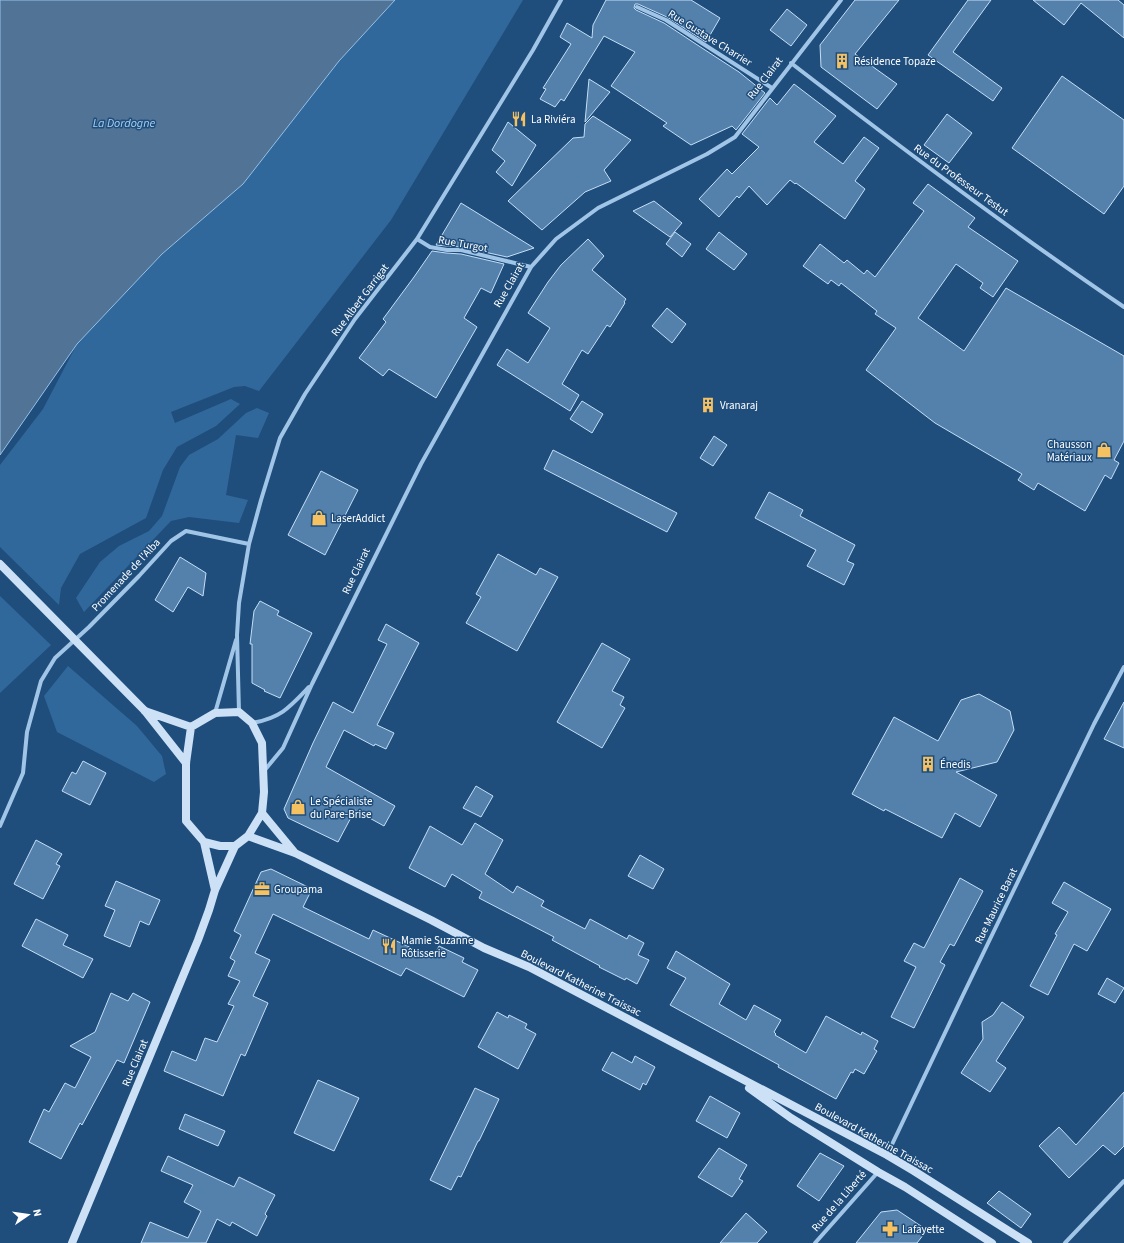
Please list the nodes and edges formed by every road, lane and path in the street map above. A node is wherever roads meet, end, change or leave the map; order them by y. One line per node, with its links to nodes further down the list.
1 (561, 0): 6 (street, Rue Albert Garrigat)
2 (841, 0): 4 (street, Rue Clairat)
3 (637, 7): 5 (street, Rue Gustave Charrier)
4 (790, 63): 5 (street, Rue Clairat); 8 (street, Rue du Professeur Testut)
5 (772, 88): 7 (street, Rue Clairat)
6 (417, 239): 7 (street, Rue Turgot); 9 (street, Rue Albert Garrigat)
7 (531, 267): 13 (street, Rue Clairat)
8 (1124, 307)
9 (248, 544): 11 (street, Rue Albert Garrigat); 22 (street, Promenade de l'Alba)
10 (0, 564): 14 (main road, bridge)
11 (238, 635): 15 (street, Rue Albert Garrigat); 16 (street, Rue Albert Garrigat)
12 (1124, 667): 29 (street, Rue Maurice Barat)
13 (312, 684): 17 (street, Rue Clairat); 20 (street, Rue Clairat)
14 (145, 711): 18 (main road); 19 (main road)
15 (239, 712): 16 (main road); 17 (main road)
16 (215, 713): 18 (main road)
17 (252, 723): 20 (main road)
18 (191, 727): 19 (main road)
19 (186, 763): 24 (main road)
20 (264, 771): 21 (main road)
21 (262, 813): 23 (main road); 26 (main road, Boulevard Katherine Traissac)
22 (0, 826)
23 (248, 836): 25 (main road); 26 (main road, Boulevard Katherine Traissac)
24 (204, 842): 25 (main road); 27 (main road, Rue Clairat)
25 (235, 846): 27 (main road, Rue Clairat)
26 (295, 853): 28 (main road, Boulevard Katherine Traissac)
27 (215, 890): 32 (main road, Rue Clairat)
28 (726, 1071): 29 (main road, Boulevard Katherine Traissac); 30 (main road, Boulevard Katherine Traissac)
29 (887, 1155): 35 (main road, Boulevard Katherine Traissac)
30 (878, 1172): 33 (street, Rue de la Liberté); 34 (main road, Boulevard Katherine Traissac)
31 (1124, 1181): 36 (street)
32 (72, 1243)
33 (815, 1243)
34 (992, 1243)
35 (1028, 1243)
36 (1065, 1243)

